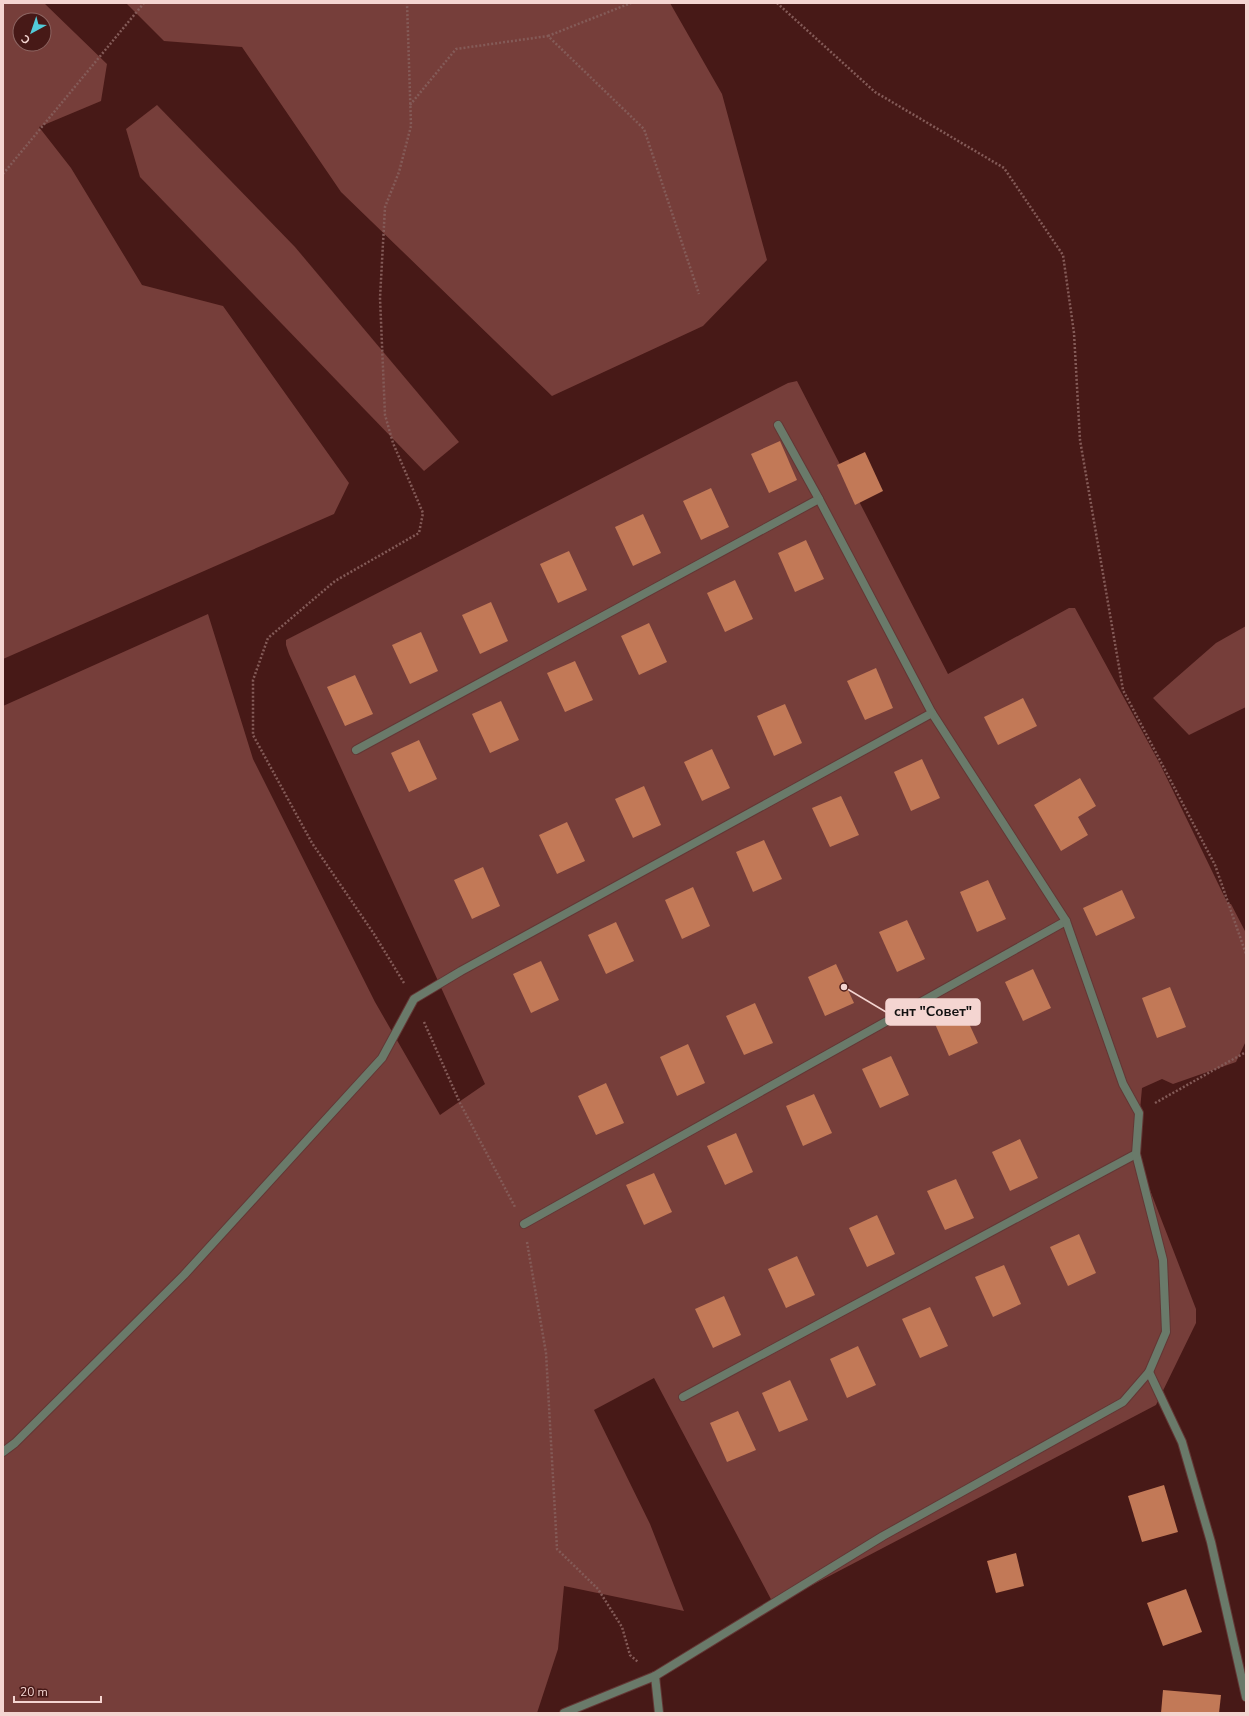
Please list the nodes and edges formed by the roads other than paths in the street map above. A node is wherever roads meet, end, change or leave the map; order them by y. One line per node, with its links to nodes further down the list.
1 (778, 425): 2 (street)
2 (819, 499): 3 (street); 4 (street)
3 (932, 713): 5 (street); 10 (street)
4 (356, 750)
5 (1066, 921): 6 (street); 7 (street)
6 (1136, 1154): 8 (street); 9 (street)
7 (524, 1224)
8 (1149, 1372): 11 (street); 12 (street)
9 (683, 1396)
10 (3, 1452)
11 (655, 1676): 13 (street); 14 (street)
12 (1246, 1697)
13 (564, 1713)
14 (660, 1713)

